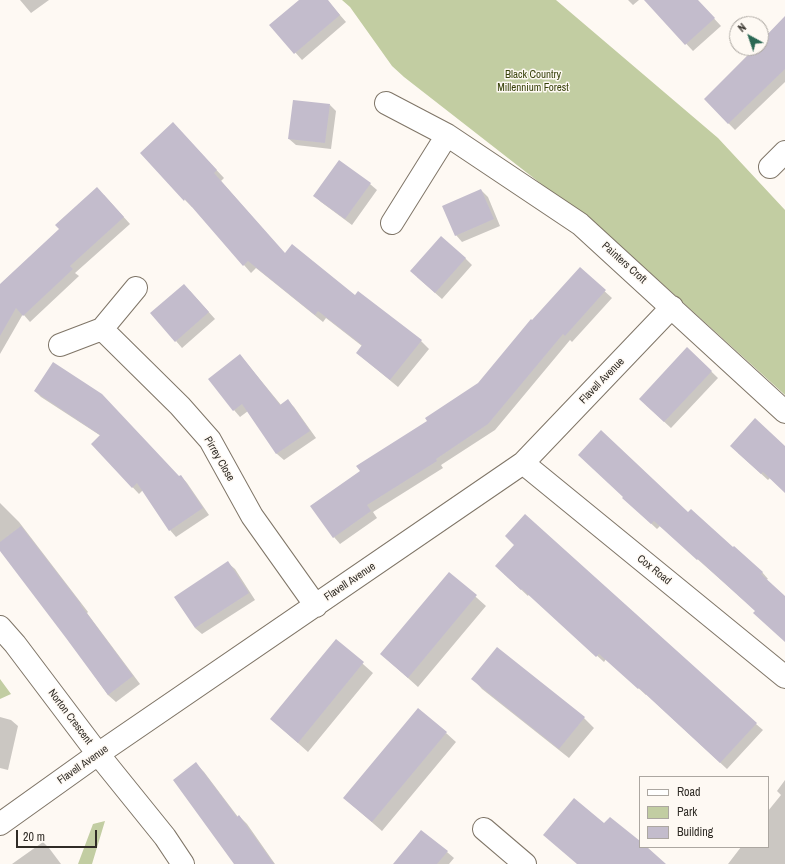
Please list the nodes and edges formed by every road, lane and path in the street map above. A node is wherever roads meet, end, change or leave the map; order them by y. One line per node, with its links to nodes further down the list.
1 (386, 103): 2 (street, Painters Croft)
2 (447, 135): 5 (street); 7 (street, Painters Croft)
3 (785, 152): 4 (street)
4 (770, 167)
5 (392, 223)
6 (136, 288): 8 (street)
7 (672, 307): 10 (street, Painters Croft); 11 (street, Flavell Avenue)
8 (102, 329): 9 (street); 12 (street, Pirrey Close)
9 (60, 345)
10 (785, 412)
11 (523, 463): 12 (street, Flavell Avenue); 14 (street, Cox Road)
12 (316, 606): 15 (street, Flavell Avenue)
13 (0, 628): 15 (street, Norton Crescent)
14 (785, 677)
15 (98, 754): 16 (street, Flavell Avenue); 18 (street, Norton Crescent)
16 (0, 824)
17 (484, 829): 19 (street)
18 (183, 864)
19 (526, 864)

